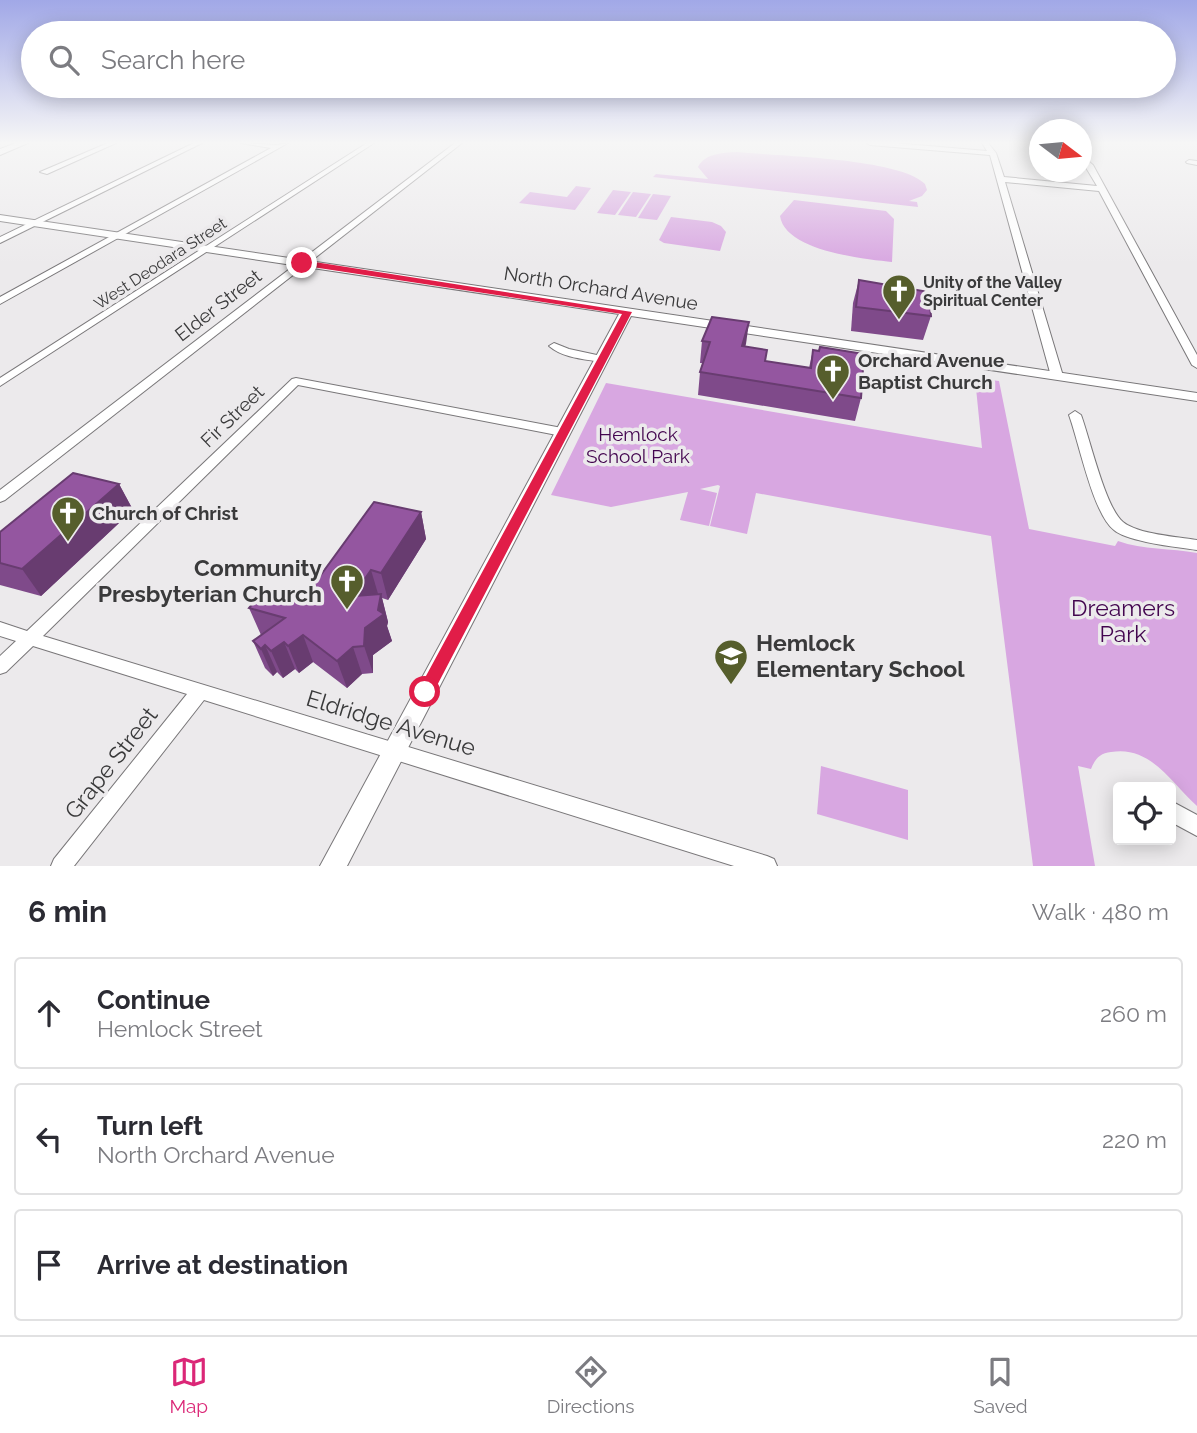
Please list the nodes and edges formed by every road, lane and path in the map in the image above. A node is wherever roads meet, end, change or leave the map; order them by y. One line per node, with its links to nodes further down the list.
1 (116, 183): 10 (street)
2 (213, 183): 11 (street)
3 (309, 183): 13 (street, West Deodara Street)
4 (406, 183): 14 (street, Elder Street)
5 (1002, 183): 20 (street)
6 (1050, 183): 8 (street)
7 (1098, 183): 8 (street)
8 (1101, 189): 19 (street)
9 (0, 218): 10 (street, North Orchard Avenue)
10 (35, 223): 11 (street, North Orchard Avenue); 12 (street)
11 (119, 236): 13 (street, North Orchard Avenue); 15 (street)
12 (0, 240)
13 (208, 249): 14 (street, North Orchard Avenue); 21 (street, West Deodara Street)
14 (302, 263): 16 (street, North Orchard Avenue); 25 (street, Elder Street)
15 (0, 301)
16 (627, 312): 18 (street); 20 (street, North Orchard Avenue)
17 (554, 346): 18 (street)
18 (602, 359): 24 (street)
19 (1197, 365)
20 (1057, 376): 22 (street, North Orchard Avenue)
21 (0, 383)
22 (1197, 397)
23 (1075, 415): 26 (street)
24 (562, 432): 28 (street, Fir Street); 31 (street)
25 (0, 497)
26 (1197, 545)
27 (0, 629): 28 (street, Eldridge Avenue)
28 (30, 638): 29 (street, Fir Street); 30 (street, Eldridge Avenue)
29 (0, 667)
30 (200, 691): 31 (street, Eldridge Avenue); 34 (street, Grape Street)
31 (395, 749): 35 (street); 36 (street, Eldridge Avenue)
32 (1176, 814): 33 (street)
33 (1197, 825)
34 (61, 866)
35 (333, 866)
36 (768, 866)

